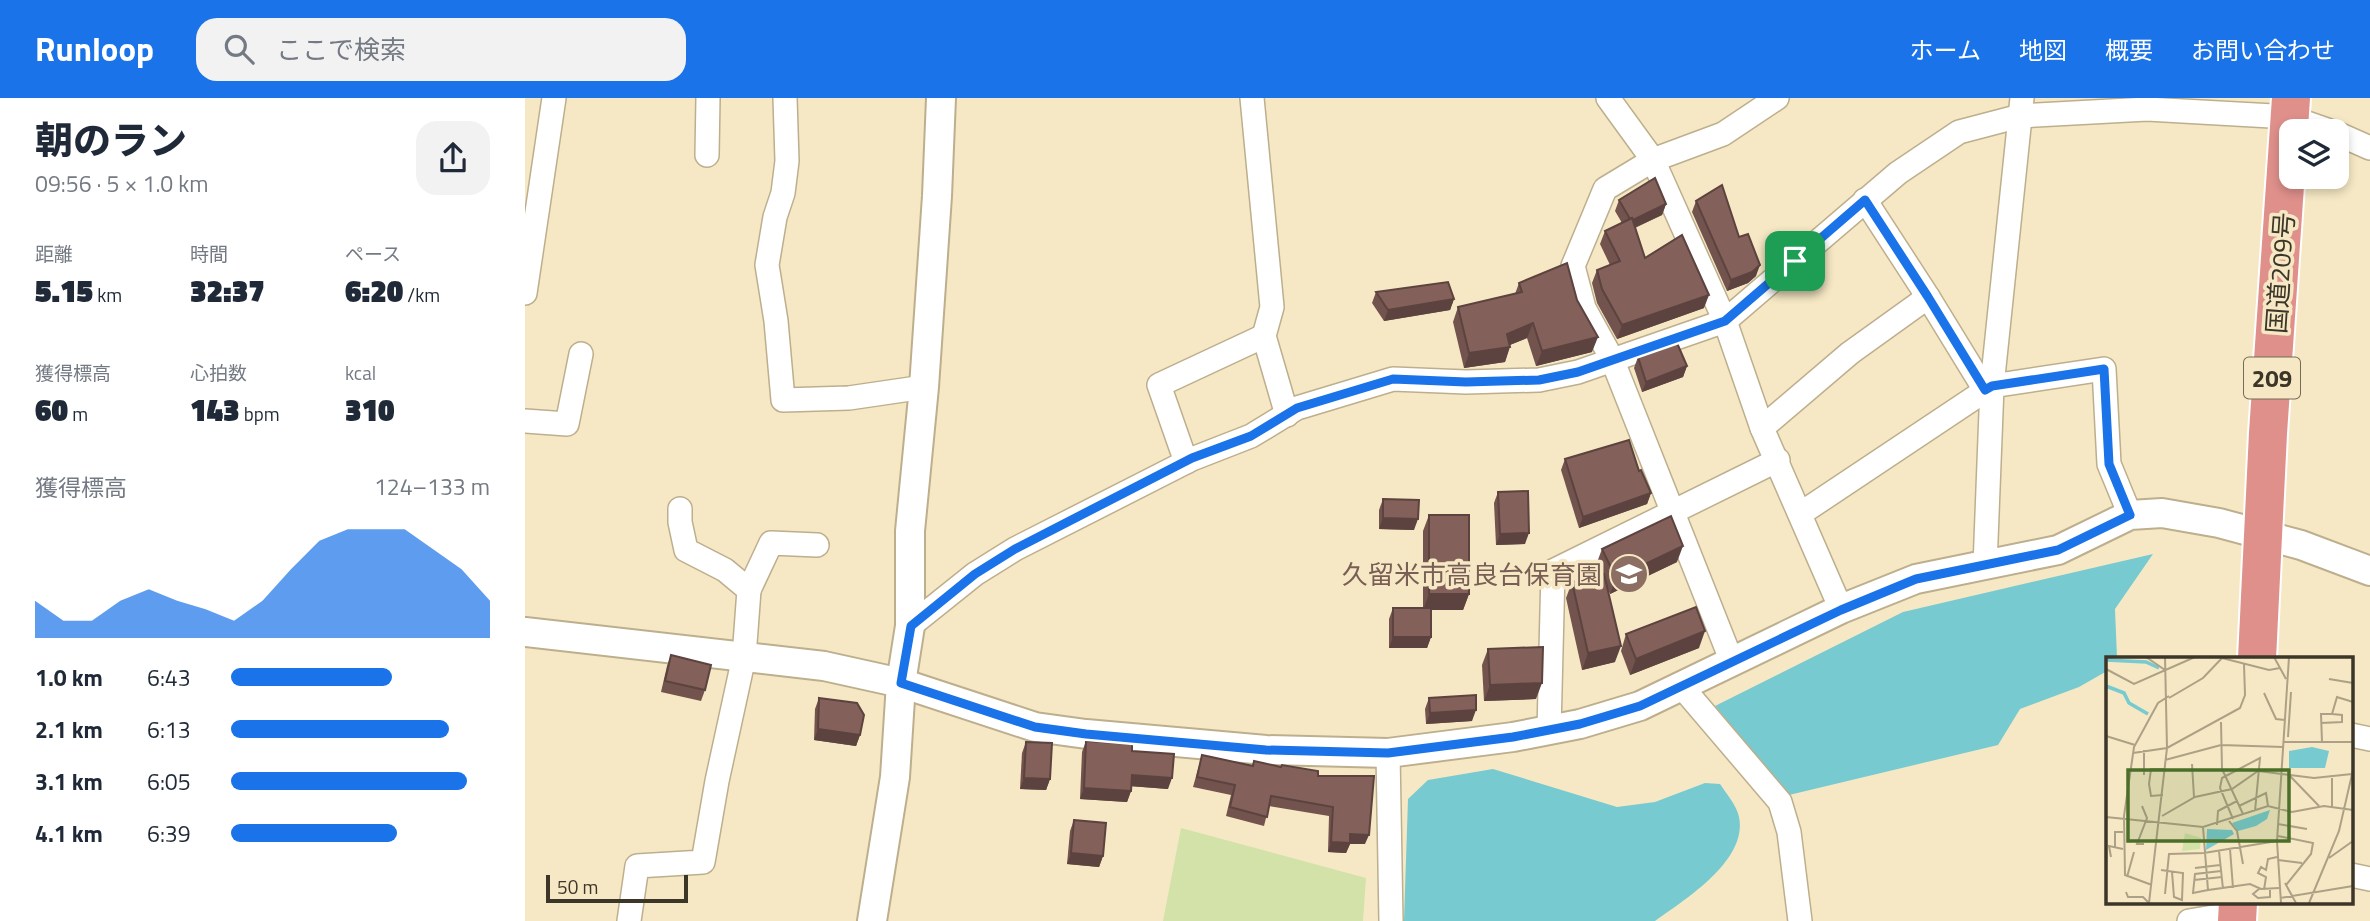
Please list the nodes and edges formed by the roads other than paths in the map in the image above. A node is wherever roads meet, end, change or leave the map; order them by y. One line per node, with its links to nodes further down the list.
1 (554, 98): 16 (street)
2 (708, 98): 13 (street)
3 (785, 98): 22 (street)
4 (941, 98): 22 (street)
5 (1252, 98): 19 (street)
6 (1608, 98): 14 (street)
7 (1777, 98): 14 (street)
8 (2021, 107): 9 (street); 15 (street); 23 (street)
9 (2291, 107): 10 (street); 33 (highway, 国道209号 / 209)
10 (2310, 119)
11 (2349, 139): 12 (street)
12 (2370, 148)
13 (706, 155)
14 (1653, 160): 18 (street); 21 (street)
15 (1865, 200): 17 (street); 18 (street)
16 (525, 293)
17 (1928, 297): 23 (street); 26 (street)
18 (1725, 321): 21 (street); 26 (street)
19 (1264, 336): 24 (street); 28 (street)
20 (581, 354): 25 (street)
21 (1612, 359): 24 (street); 30 (street)
22 (924, 387): 39 (street)
23 (1988, 388): 31 (street); 32 (street); 35 (street)
24 (1287, 415): 28 (street)
25 (525, 421)
26 (1762, 428): 27 (street)
27 (1778, 460): 30 (street); 31 (street)
28 (1186, 462): 39 (street)
29 (680, 509): 37 (street)
30 (1673, 510): 43 (street); 46 (street)
31 (1800, 514): 38 (street)
32 (2130, 515): 33 (street); 35 (street)
33 (2262, 535): 36 (street); 42 (highway, 国道209号 / 209)
34 (817, 545): 37 (street)
35 (1985, 566): 38 (street)
36 (2370, 571)
37 (749, 590): 41 (street)
38 (1841, 610): 43 (street)
39 (911, 626): 44 (street)
40 (525, 632): 41 (street)
41 (744, 657): 44 (street); 49 (street)
42 (2257, 657)
43 (1732, 662): 45 (street)
44 (901, 683): 47 (street); 50 (street)
45 (1682, 687): 46 (street); 52 (street)
46 (1549, 730): 47 (street)
47 (1388, 753): 51 (street)
48 (2237, 912): 53 (street)
49 (629, 921)
50 (872, 921)
51 (1391, 921)
52 (1800, 921)
53 (2189, 921)

